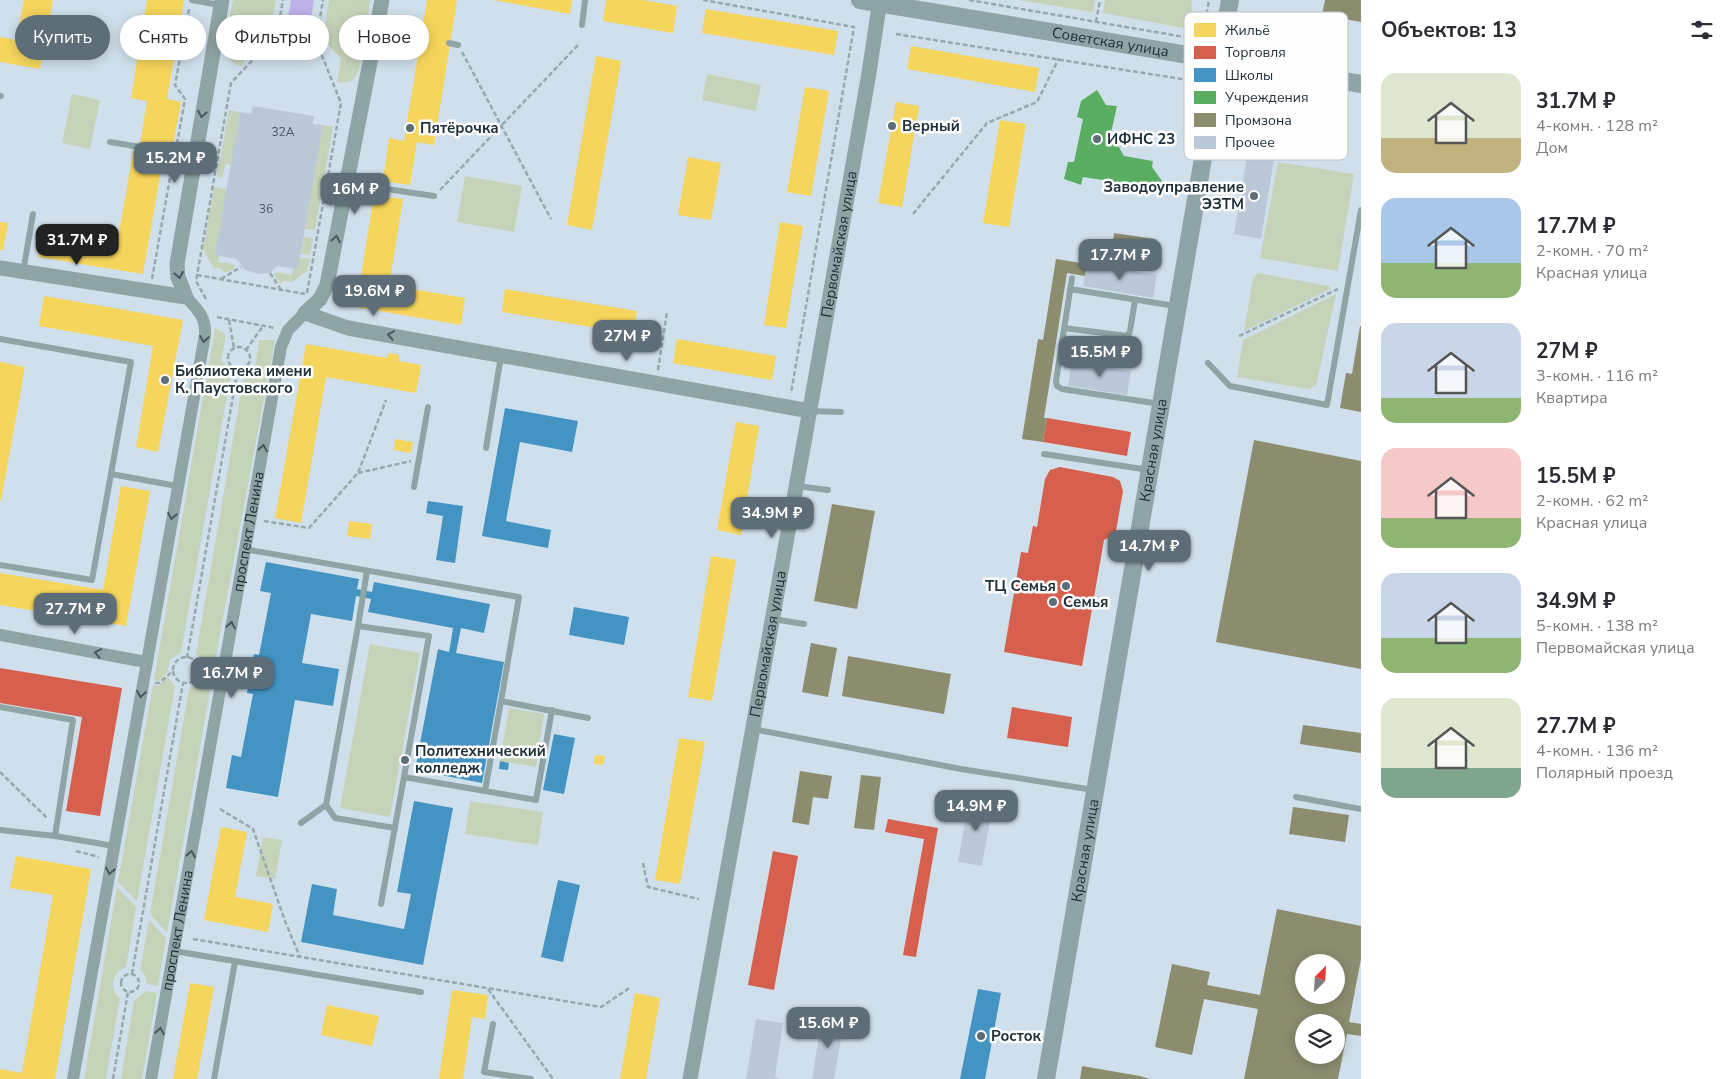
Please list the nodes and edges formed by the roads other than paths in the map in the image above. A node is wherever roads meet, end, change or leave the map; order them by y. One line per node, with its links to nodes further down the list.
1 (191, 0): 5 (lane)
2 (382, 0): 7 (street, проспект Ленина)
3 (585, 0): 8 (lane)
4 (860, 0): 6 (main road, Советская улица)
5 (221, 2): 16 (street, one-way to 16)
6 (879, 2): 11 (main road, Советская улица); 36 (street, Первомайская улица)
7 (379, 15)
8 (582, 25)
9 (449, 43): 10 (lane)
10 (458, 44)
11 (1184, 54)
12 (370, 60): 18 (street, проспект Ленина)
13 (1348, 82): 14 (main road, Советская улица)
14 (1361, 84)
15 (110, 142): 16 (lane)
16 (195, 156): 26 (street, one-way to 26)
17 (1203, 160): 28 (main road, Красная улица)
18 (346, 183): 19 (lane); 29 (street, проспект Ленина, one-way to 18)
19 (434, 196)
20 (1361, 210): 33 (lane)
21 (33, 214): 23 (lane)
22 (0, 268): 23 (street)
23 (23, 272): 26 (street)
24 (1072, 278): 25 (lane)
25 (1070, 290): 27 (lane); 30 (lane)
26 (186, 297): 42 (street, one-way to 42)
27 (1135, 300): 28 (lane); 30 (lane)
28 (1178, 306): 34 (main road, Красная улица)
29 (304, 313): 32 (street, one-way to 29); 46 (street, проспект Ленина, one-way to 29)
30 (1064, 328): 34 (lane)
31 (0, 339): 41 (lane)
32 (501, 355): 36 (street); 38 (lane)
33 (1208, 363)
34 (1161, 404): 40 (main road, Красная улица)
35 (428, 407): 44 (lane)
36 (810, 411): 37 (lane); 43 (street, Первомайская улица)
37 (841, 412)
38 (486, 448)
39 (1044, 454): 40 (lane)
40 (1150, 470): 60 (main road, Красная улица)
41 (111, 474): 42 (lane); 47 (lane)
42 (177, 486): 53 (street, one-way to 53)
43 (797, 486): 45 (lane); 49 (street, Первомайская улица)
44 (414, 487)
45 (828, 490)
46 (244, 549): 48 (lane); 71 (street, проспект Ленина, one-way to 46)
47 (0, 565)
48 (367, 570): 51 (lane); 54 (lane)
49 (773, 619): 50 (lane); 58 (street, Первомайская улица)
50 (804, 624)
51 (358, 626): 59 (lane); 63 (lane)
52 (0, 635): 53 (street, one-way to 52)
53 (146, 662): 69 (street, one-way to 69)
54 (501, 701): 56 (lane); 61 (lane)
55 (0, 707): 68 (lane)
56 (552, 710): 57 (lane); 61 (lane)
57 (588, 718)
58 (753, 729): 60 (lane); 79 (street, Первомайская улица)
59 (404, 777): 61 (lane); 66 (lane)
60 (1095, 790): 80 (main road, Красная улица)
61 (485, 791)
62 (1296, 797): 64 (lane)
63 (326, 805): 65 (lane); 66 (lane)
64 (1361, 809)
65 (301, 823)
66 (395, 828): 70 (lane)
67 (0, 830): 68 (lane)
68 (55, 836): 69 (lane)
69 (114, 846): 75 (street, one-way to 75)
70 (381, 904)
71 (174, 951): 72 (lane); 76 (street, проспект Ленина, one-way to 71)
72 (235, 962): 73 (lane); 77 (lane)
73 (420, 992)
74 (493, 1024): 78 (lane)
75 (73, 1079)
76 (151, 1079)
77 (214, 1079)
78 (531, 1079)
79 (690, 1079)
80 (1046, 1079)

